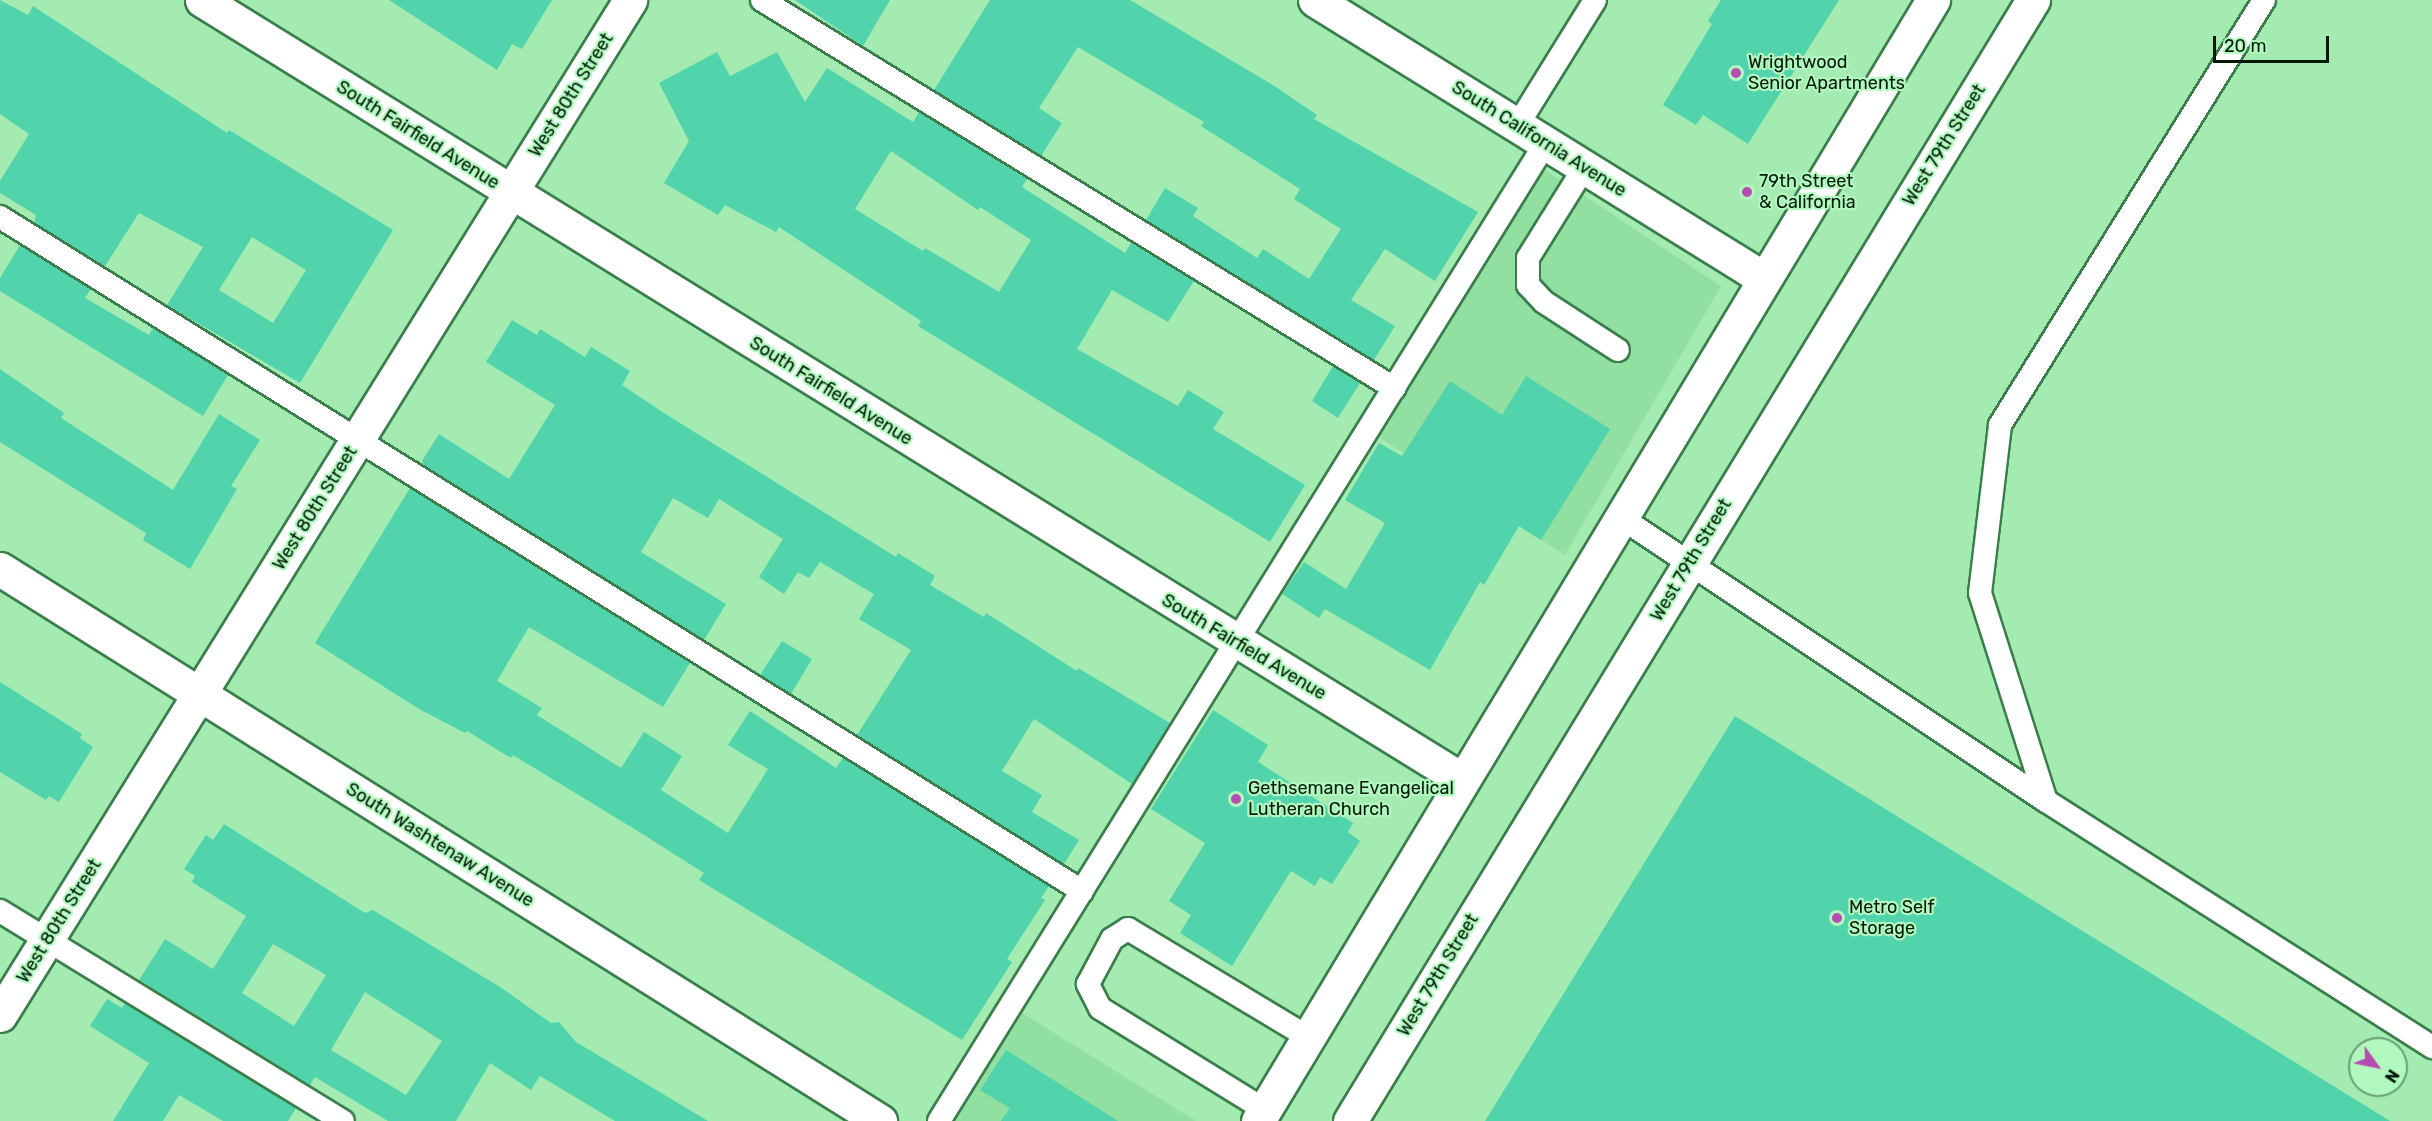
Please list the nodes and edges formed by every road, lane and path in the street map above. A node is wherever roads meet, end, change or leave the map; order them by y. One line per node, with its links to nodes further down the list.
1 (202, 0): 12 (street, South Fairfield Avenue)
2 (630, 0): 12 (street, West 80th Street)
3 (762, 0): 16 (lane)
4 (1315, 0): 9 (street, South California Avenue)
5 (1595, 0): 9 (lane)
6 (1933, 0): 14 (street)
7 (2033, 0): 19 (street, West 79th Street)
8 (2264, 0): 24 (lane)
9 (1517, 126): 10 (street, South California Avenue)
10 (1545, 144): 11 (street, South California Avenue); 16 (lane)
11 (1584, 168): 14 (street, South California Avenue); 15 (lane)
12 (510, 192): 17 (street, West 80th Street); 21 (street, South Fairfield Avenue)
13 (0, 217): 17 (lane)
14 (1763, 278): 18 (street)
15 (1617, 350)
16 (1394, 388): 21 (lane)
17 (356, 441): 22 (street, West 80th Street); 25 (lane)
18 (1620, 517): 19 (lane); 23 (street)
19 (1689, 562): 24 (lane); 35 (street, West 79th Street)
20 (0, 569): 22 (street, South Washtenaw Avenue)
21 (1234, 642): 23 (street, South Fairfield Avenue); 25 (lane)
22 (199, 694): 27 (street, West 80th Street); 33 (street, South Washtenaw Avenue)
23 (1461, 779): 29 (street)
24 (2046, 801): 30 (lane)
25 (1082, 891): 34 (lane)
26 (0, 911): 27 (lane)
27 (46, 940): 28 (street, West 80th Street); 32 (lane)
28 (0, 1015)
29 (1308, 1036): 31 (street); 31 (lane)
30 (2432, 1047)
31 (1262, 1115)
32 (343, 1121)
33 (880, 1121)
34 (939, 1121)
35 (1350, 1121)

